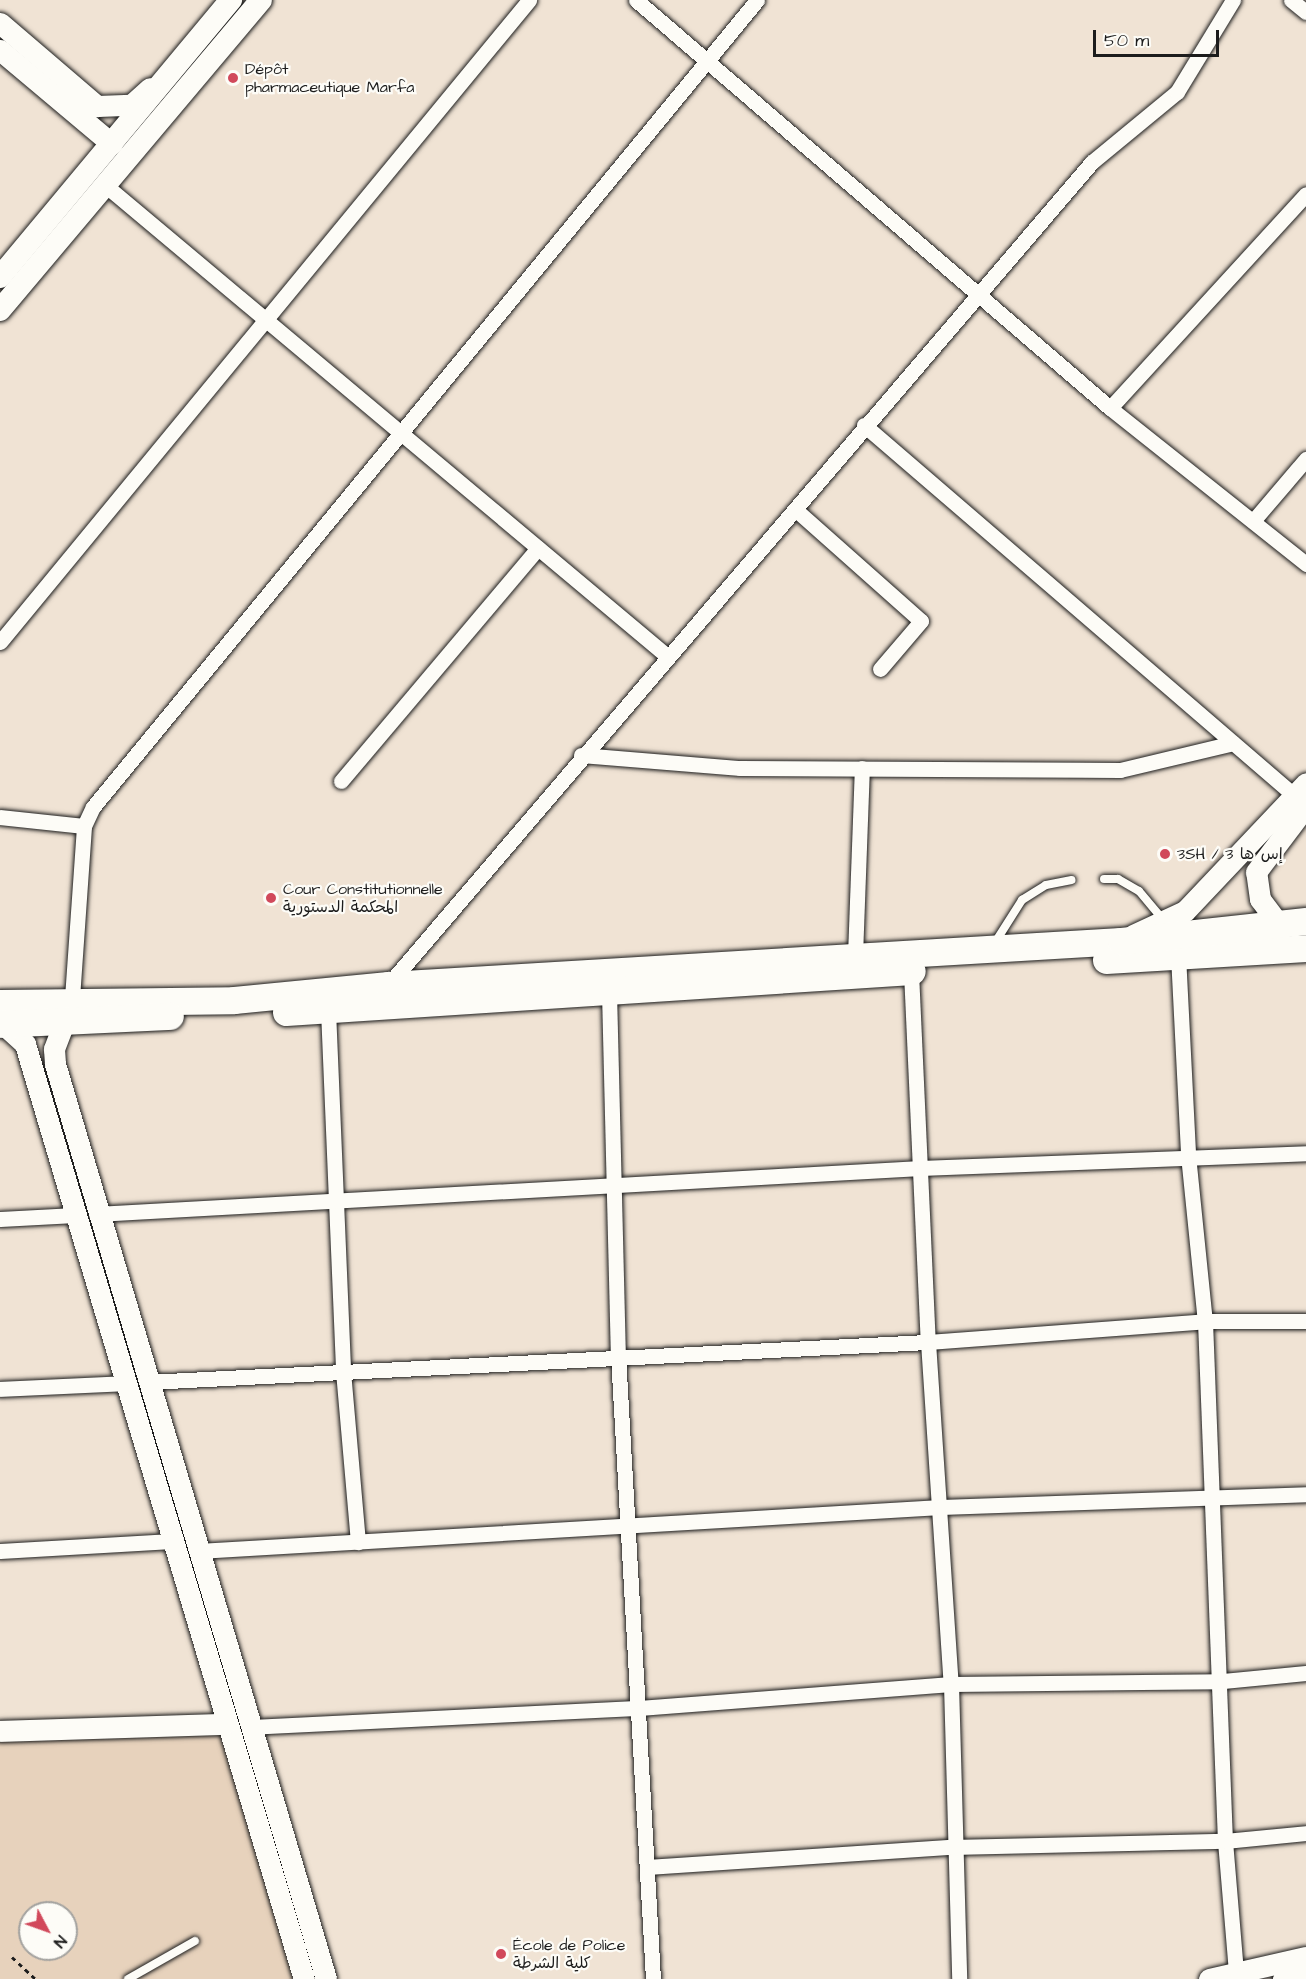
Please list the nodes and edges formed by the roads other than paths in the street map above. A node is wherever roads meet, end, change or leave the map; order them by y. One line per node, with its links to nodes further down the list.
1 (231, 0): 11 (main road)
2 (261, 0): 14 (main road)
3 (529, 0): 19 (street)
4 (636, 0): 12 (street)
5 (757, 0): 12 (street)
6 (1233, 0): 17 (street)
7 (1291, 0): 8 (street)
8 (1306, 12)
9 (0, 22): 11 (street)
10 (0, 50): 13 (street)
11 (183, 57): 13 (main road)
12 (706, 60): 17 (street); 22 (street)
13 (111, 144): 16 (main road)
14 (105, 184): 18 (main road); 19 (street)
15 (1306, 194): 20 (street)
16 (0, 277)
17 (980, 294): 20 (street); 21 (street)
18 (0, 310)
19 (265, 319): 22 (street); 28 (street)
20 (1110, 408): 25 (street)
21 (864, 425): 24 (street); 31 (street)
22 (398, 431): 26 (street); 37 (street)
23 (1306, 459): 25 (street)
24 (796, 510): 29 (street); 30 (street)
25 (1253, 521): 27 (street)
26 (538, 548): 29 (street); 34 (street)
27 (1306, 564)
28 (0, 642)
29 (667, 656): 32 (street)
30 (880, 669)
31 (1233, 743): 33 (street); 35 (street)
32 (581, 755): 33 (street); 49 (street)
33 (862, 768): 47 (street)
34 (341, 781)
35 (1302, 795): 40 (street); 42 (street)
36 (0, 817): 37 (street)
37 (84, 826): 51 (street)
38 (1104, 879): 40 (lane)
39 (1072, 880): 44 (lane)
40 (1164, 921): 43 (street)
41 (1306, 921): 42 (highway)
42 (1278, 923): 43 (highway)
43 (1121, 941): 44 (highway)
44 (992, 948): 47 (highway)
45 (1306, 948): 46 (highway)
46 (1178, 955): 48 (highway); 55 (street)
47 (855, 956): 49 (highway)
48 (911, 972): 50 (highway); 56 (street)
49 (388, 985): 51 (highway)
50 (609, 992): 52 (highway); 57 (street)
51 (69, 1009): 52 (highway); 53 (highway); 59 (street)
52 (328, 1010): 58 (street)
53 (1, 1017): 59 (street)
54 (1306, 1153): 55 (street)
55 (1188, 1155): 56 (street); 61 (street)
56 (921, 1168): 57 (street); 63 (street)
57 (613, 1186): 58 (street); 64 (street)
58 (334, 1200): 59 (street); 65 (street)
59 (86, 1214): 60 (street); 66 (street); 67 (street)
60 (0, 1219)
61 (1205, 1321): 62 (street); 63 (street); 70 (street)
62 (1306, 1321)
63 (927, 1342): 64 (street); 71 (street)
64 (618, 1356): 65 (street); 72 (street)
65 (343, 1371): 66 (street); 74 (street)
66 (148, 1382): 76 (street)
67 (126, 1383): 68 (street); 73 (street)
68 (0, 1389)
69 (1306, 1494): 70 (street)
70 (1214, 1500): 71 (street); 78 (street)
71 (941, 1507): 72 (street); 79 (street)
72 (630, 1526): 74 (street); 80 (street)
73 (172, 1540): 75 (street); 81 (street)
74 (358, 1542): 76 (street)
75 (0, 1551)
76 (198, 1551): 82 (street)
77 (1306, 1673): 78 (street)
78 (1223, 1681): 79 (street); 85 (street)
79 (951, 1684): 80 (street); 86 (street)
80 (639, 1708): 82 (street); 87 (street)
81 (225, 1725): 83 (street); 93 (street)
82 (249, 1727): 94 (street)
83 (0, 1731)
84 (1306, 1833): 85 (street)
85 (1225, 1841): 86 (street); 90 (street)
86 (951, 1847): 87 (street); 96 (street)
87 (647, 1867): 95 (street)
88 (195, 1941): 92 (lane)
89 (1306, 1957): 90 (street)
90 (1236, 1973): 97 (street)
91 (1306, 1974): 98 (street)
92 (128, 1979)
93 (304, 1979)
94 (326, 1979)
95 (652, 1979)
96 (959, 1979)
97 (1209, 1979)
98 (1283, 1979)

